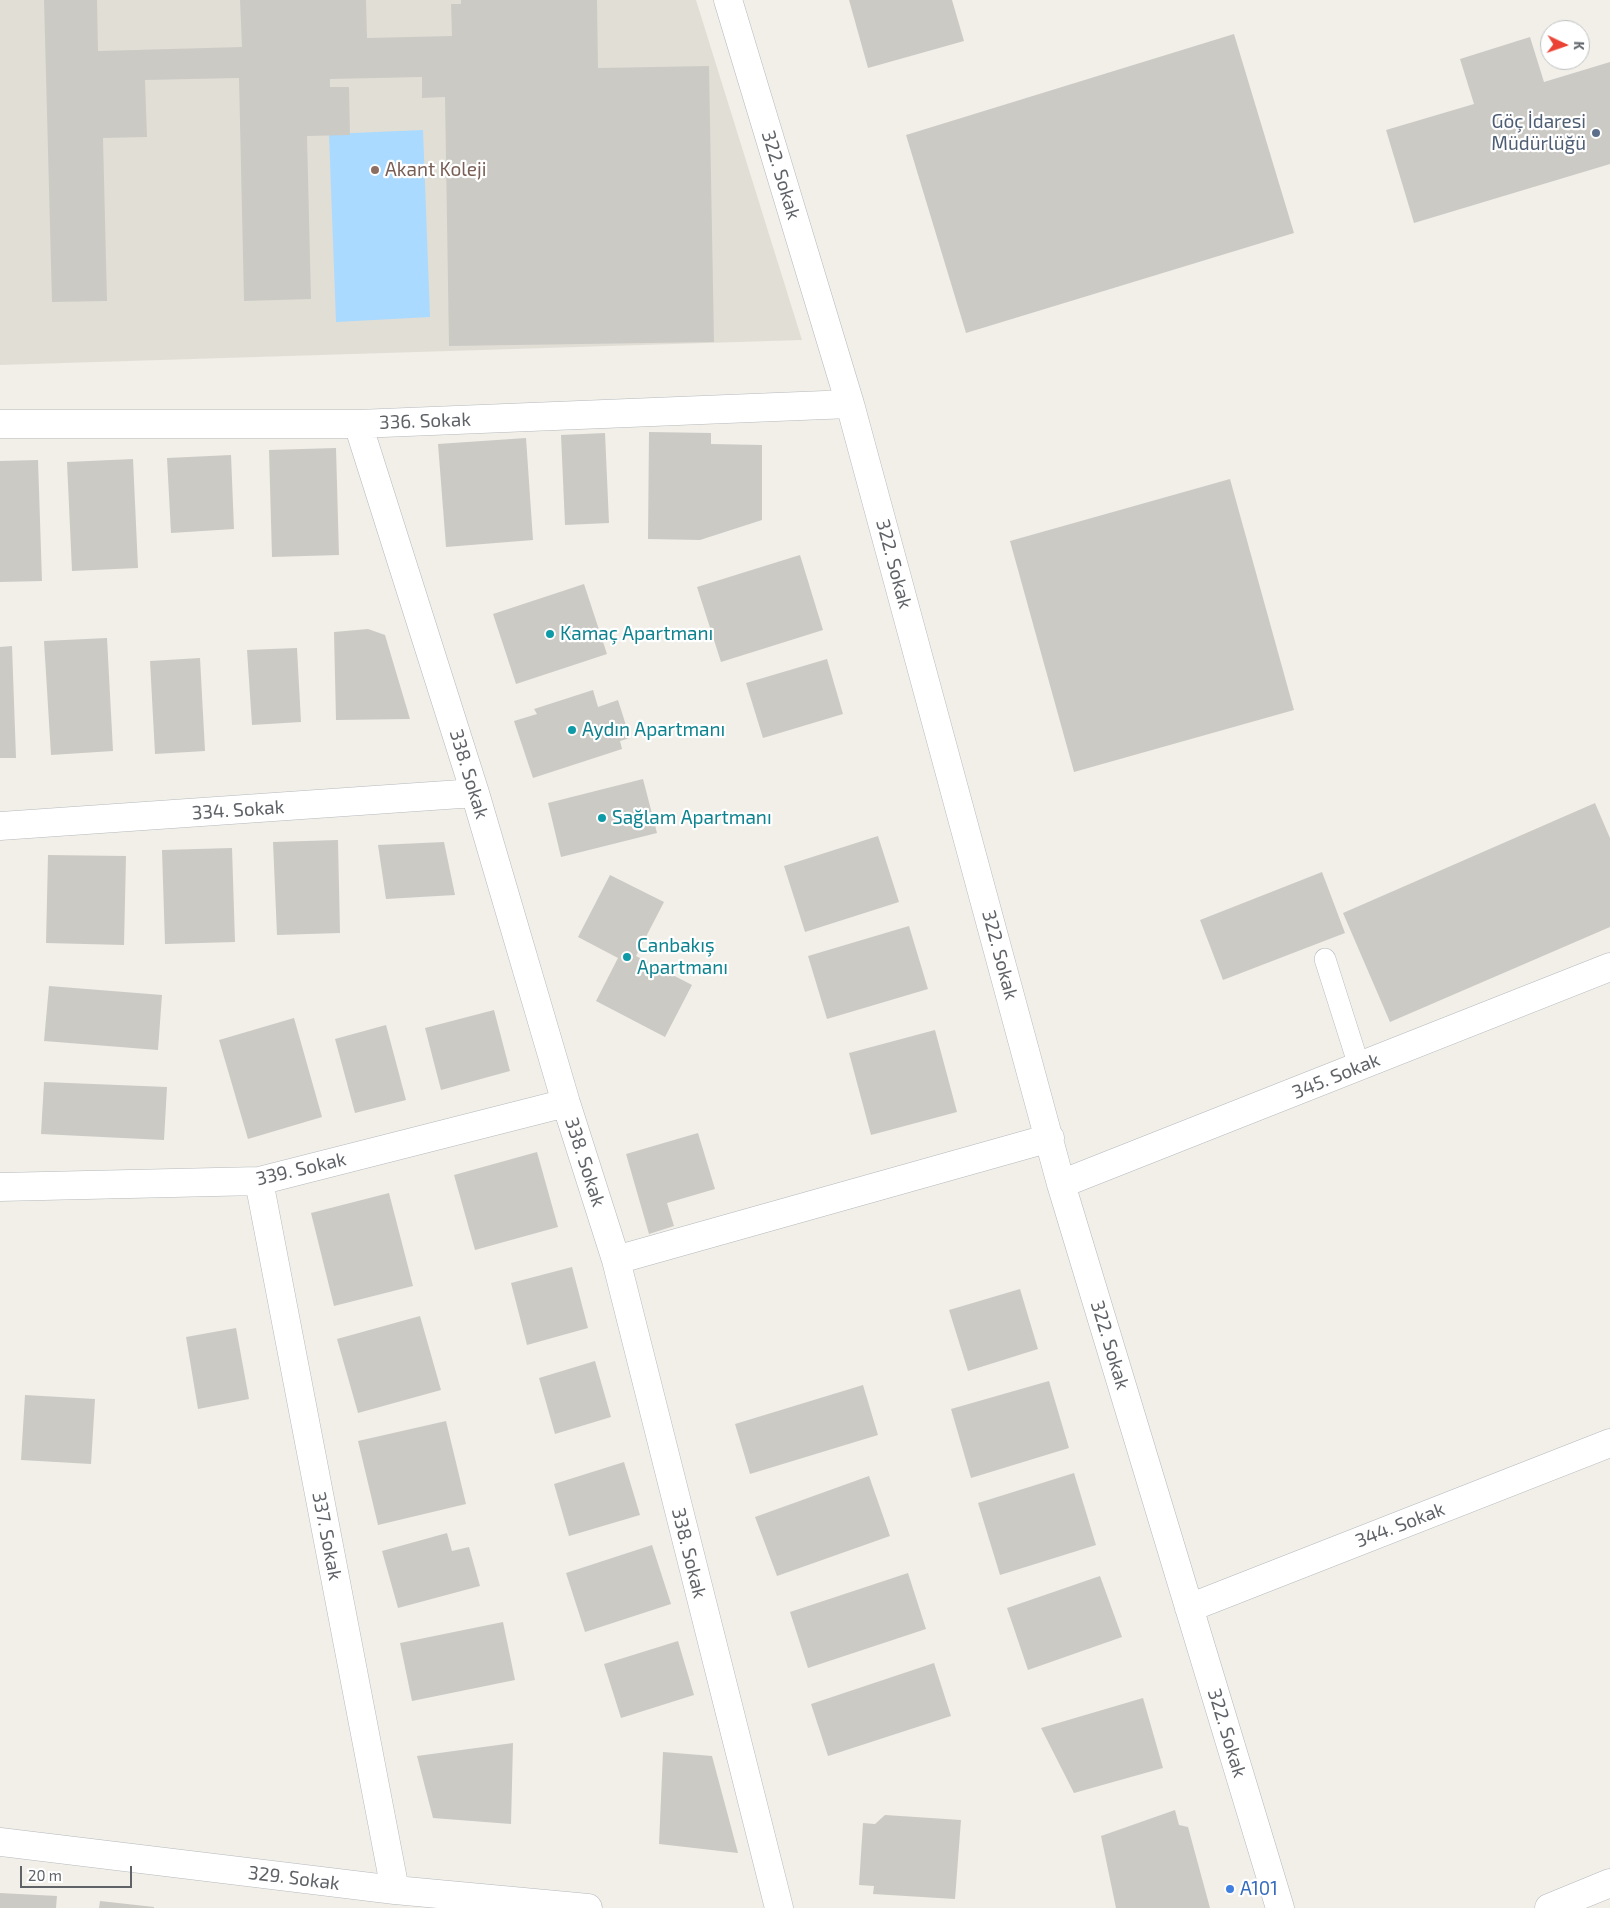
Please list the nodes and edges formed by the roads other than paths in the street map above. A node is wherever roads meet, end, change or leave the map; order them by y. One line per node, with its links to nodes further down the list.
1 (728, 0): 2 (street, 322. Sokak)
2 (850, 404): 4 (street, 336. Sokak); 11 (street, 322. Sokak)
3 (0, 424): 4 (street, 336. Sokak)
4 (358, 424): 5 (street, 338. Sokak)
5 (475, 793): 6 (street, 334. Sokak); 10 (street, 338. Sokak)
6 (0, 826)
7 (1325, 959): 9 (lane)
8 (1610, 967): 9 (street, 345. Sokak)
9 (1360, 1066): 13 (street, 345. Sokak)
10 (566, 1103): 12 (street, 339. Sokak); 15 (street, 338. Sokak)
11 (1050, 1138): 13 (street, 322. Sokak); 15 (street)
12 (259, 1181): 14 (street, 339. Sokak); 20 (street, 337. Sokak)
13 (1061, 1184): 17 (street, 322. Sokak)
14 (0, 1187)
15 (616, 1260): 22 (street, 338. Sokak)
16 (1610, 1443): 17 (street, 344. Sokak)
17 (1189, 1608): 23 (street, 322. Sokak)
18 (0, 1842): 20 (street, 329. Sokak)
19 (1610, 1883): 24 (street)
20 (395, 1890): 21 (street, 329. Sokak)
21 (588, 1908)
22 (779, 1908)
23 (1280, 1908)
24 (1549, 1908)

